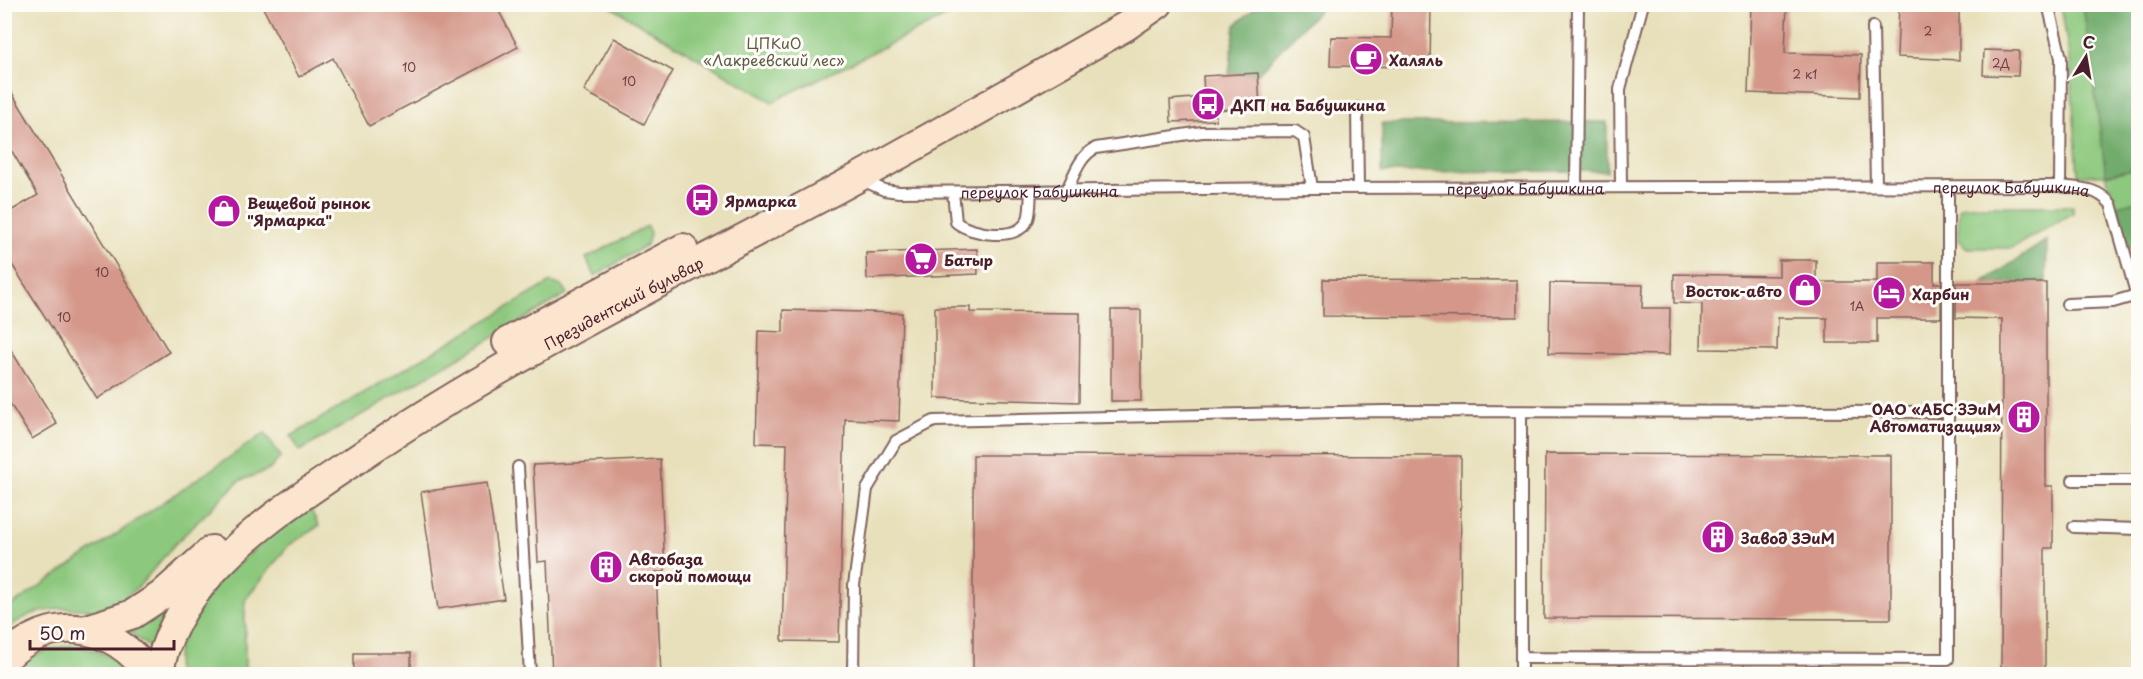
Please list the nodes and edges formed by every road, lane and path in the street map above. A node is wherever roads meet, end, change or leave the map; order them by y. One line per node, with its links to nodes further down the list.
1 (1123, 4): 8 (main road, Президентский бульвар)
2 (1158, 4): 8 (main road, Президентский бульвар)
3 (1578, 4): 12 (lane)
4 (1642, 4): 13 (lane)
5 (2048, 4): 11 (lane)
6 (1873, 27): 9 (lane)
7 (1357, 108): 15 (lane)
8 (850, 171): 18 (lane, переулок Бабушкина); 28 (main road, Президентский бульвар); 32 (main road, Президентский бульвар)
9 (1876, 186): 10 (lane, переулок Бабушкина); 13 (lane, переулок Бабушкина)
10 (1948, 186): 11 (lane, переулок Бабушкина); 22 (lane)
11 (2060, 186): 19 (lane, переулок Бабушкина)
12 (1576, 187): 13 (lane, переулок Бабушкина); 15 (lane, переулок Бабушкина)
13 (1621, 187)
14 (1312, 188): 15 (lane, переулок Бабушкина); 17 (lane, переулок Бабушкина); 17 (lane)
15 (1358, 188)
16 (1031, 190): 17 (lane, переулок Бабушкина); 18 (lane, переулок Бабушкина); 18 (lane)
17 (1067, 190)
18 (953, 192)
19 (2138, 298): 20 (lane)
20 (2067, 304)
21 (1521, 412): 22 (lane); 29 (lane); 34 (lane)
22 (1948, 412): 29 (lane)
23 (518, 467): 33 (lane)
24 (2073, 480): 25 (lane)
25 (2139, 480)
26 (2074, 527): 27 (lane)
27 (2139, 529)
28 (84, 630): 30 (main road); 31 (main road)
29 (1521, 658): 35 (lane)
30 (4, 660)
31 (149, 675)
32 (159, 675)
33 (530, 675)
34 (853, 675)
35 (1521, 675)

